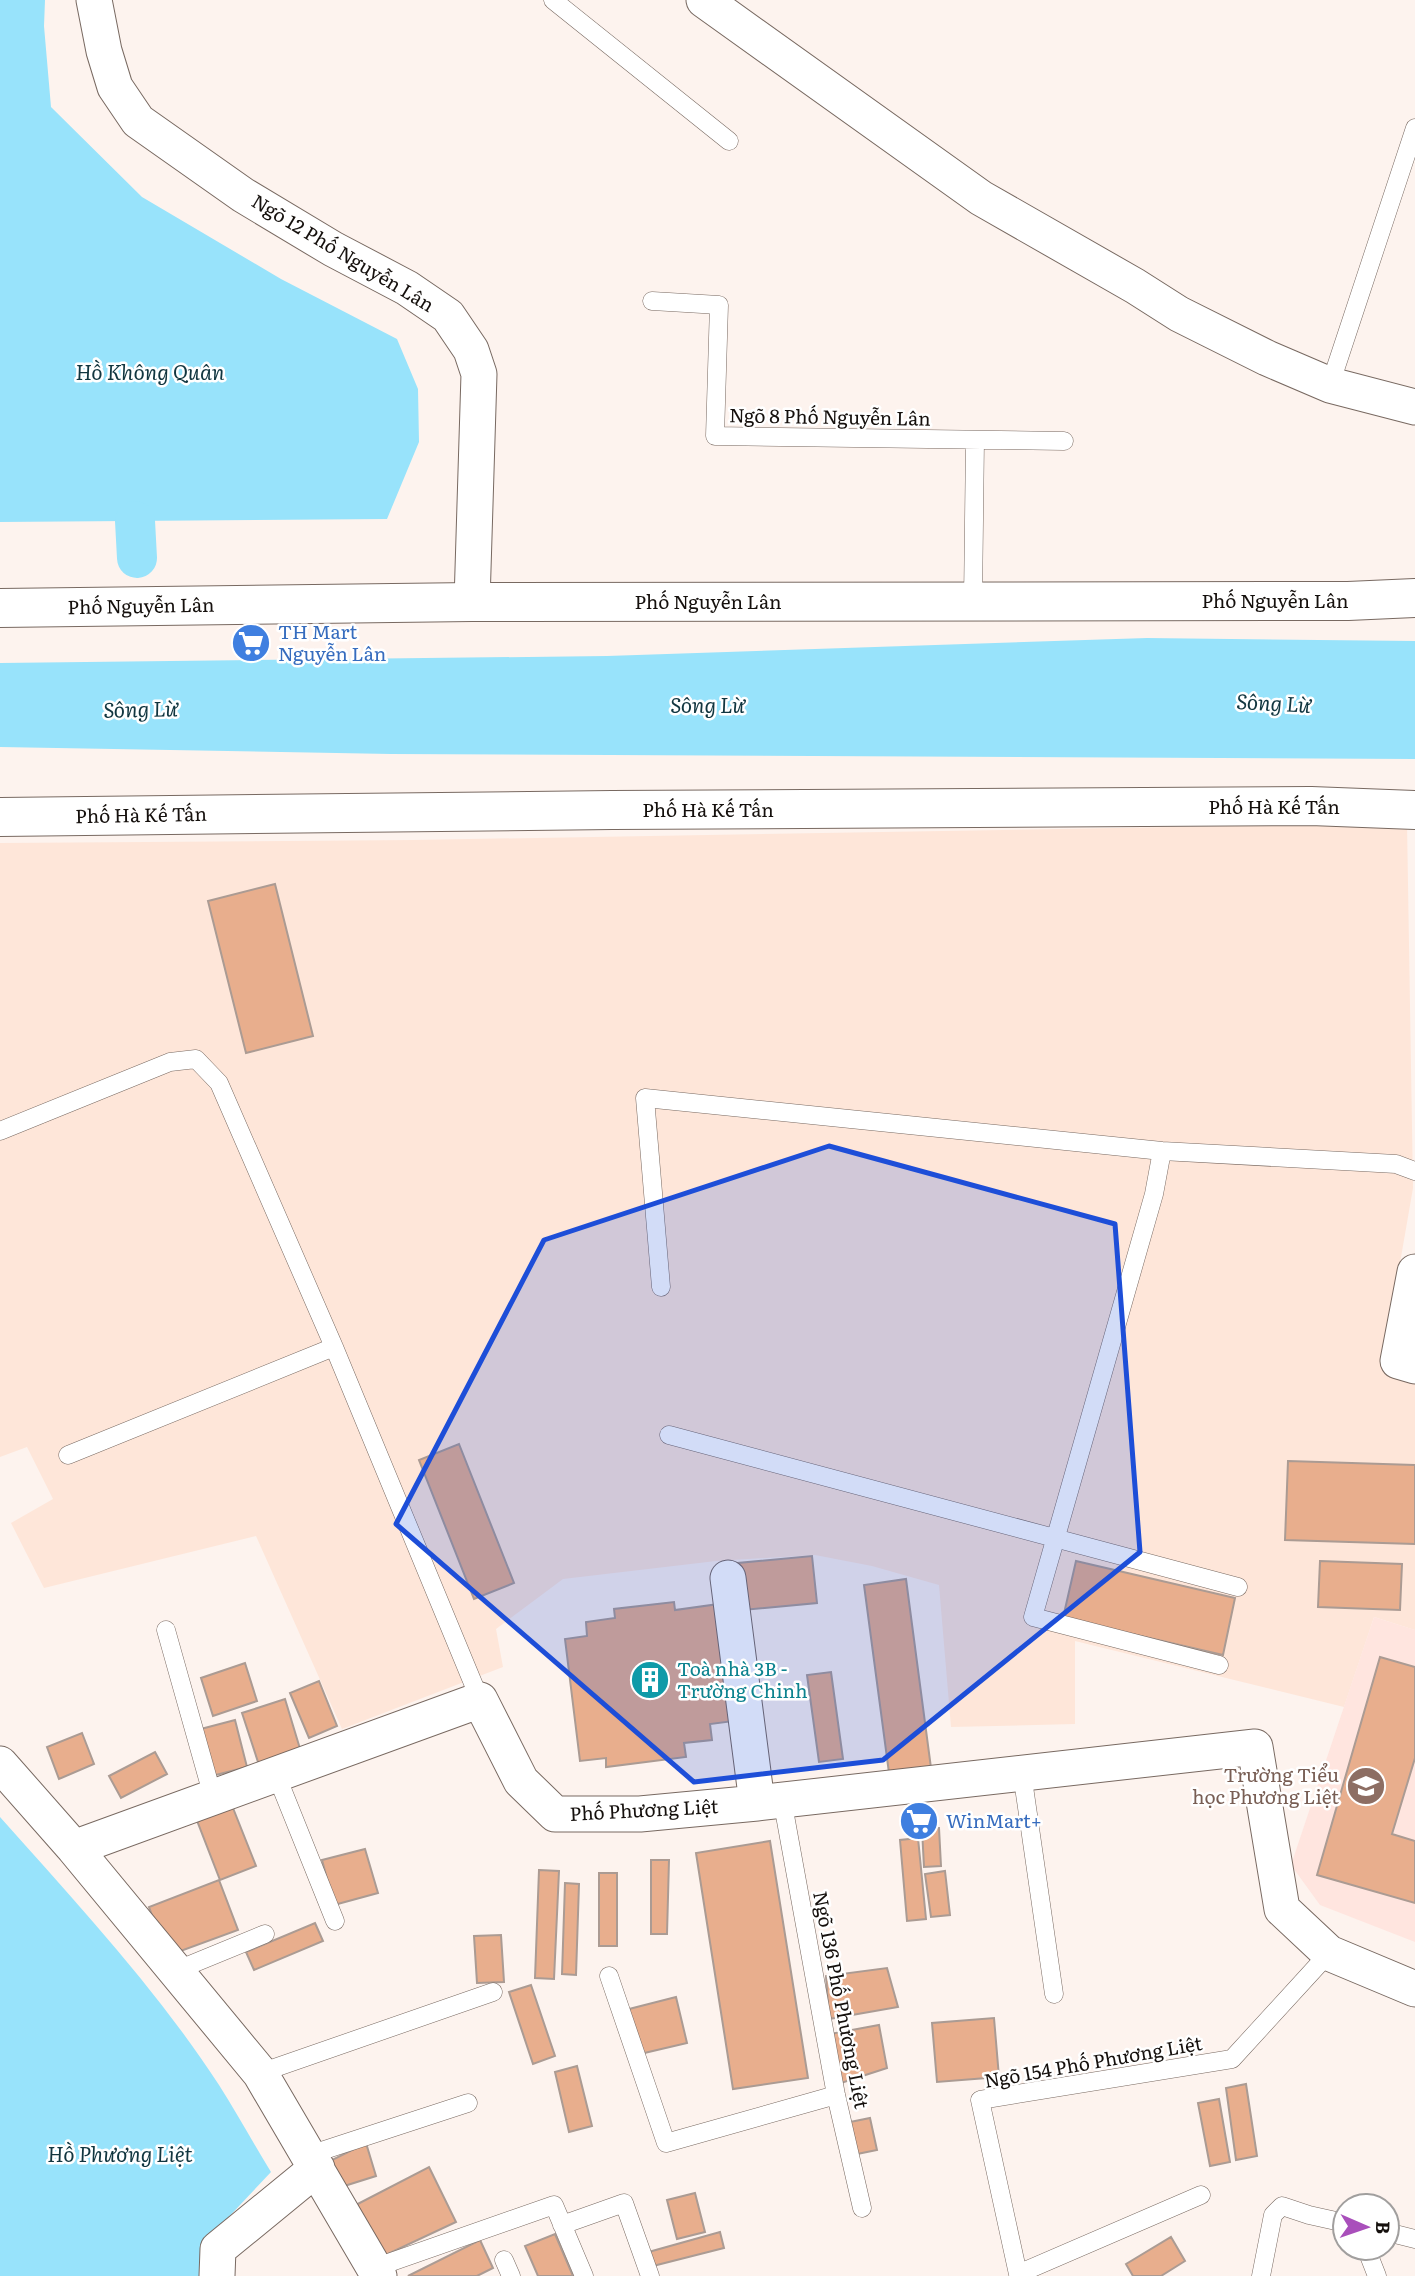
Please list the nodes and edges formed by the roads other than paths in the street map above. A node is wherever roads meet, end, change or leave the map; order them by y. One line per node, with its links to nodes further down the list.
1 (94, 0): 13 (street, Ngõ 12 Phố Nguyễn Lân)
2 (553, 0): 5 (lane)
3 (704, 0): 7 (street)
4 (1415, 128): 7 (lane)
5 (729, 141)
6 (652, 301): 9 (lane, Ngõ 8 Phố Nguyễn Lân)
7 (1330, 385): 8 (street)
8 (1415, 407)
9 (975, 440): 10 (lane, Ngõ 8 Phố Nguyễn Lân); 12 (lane)
10 (1064, 441)
11 (1415, 598): 12 (street, Phố Nguyễn Lân)
12 (973, 601): 13 (street, Phố Nguyễn Lân)
13 (472, 602): 14 (street, Phố Nguyễn Lân)
14 (0, 608)
15 (1415, 810): 16 (street, Phố Hà Kế Tấn)
16 (0, 817)
17 (0, 1131): 22 (lane)
18 (1162, 1151): 19 (lane); 21 (lane); 26 (lane)
19 (1415, 1171)
20 (1415, 1272): 23 (street)
21 (661, 1287)
22 (334, 1347): 25 (lane); 31 (lane)
23 (1407, 1364)
24 (669, 1435): 26 (lane)
25 (68, 1455)
26 (1055, 1538): 28 (lane); 30 (lane)
27 (728, 1578): 36 (street)
28 (1238, 1587)
29 (166, 1630): 35 (lane)
30 (1219, 1665)
31 (480, 1700): 34 (street); 36 (street, Phố Phương Liệt)
32 (0, 1764): 37 (street)
33 (1022, 1773): 36 (street, Phố Phương Liệt); 40 (street, Phố Phương Liệt); 45 (lane)
34 (276, 1774): 35 (street); 38 (lane)
35 (213, 1797): 37 (street)
36 (770, 1801): 47 (lane, Ngõ 136 Phố Phương Liệt)
37 (74, 1848): 41 (street)
38 (335, 1921)
39 (265, 1934): 41 (lane)
40 (1329, 1952): 43 (street, Phố Phương Liệt); 50 (lane, Ngõ 154 Phố Phương Liệt)
41 (175, 1971): 46 (street)
42 (609, 1976): 47 (lane)
43 (1415, 1989)
44 (493, 1993): 46 (lane)
45 (1054, 1994)
46 (260, 2073): 49 (street)
47 (836, 2095): 51 (lane, Ngõ 136 Phố Phương Liệt)
48 (468, 2103): 49 (lane)
49 (313, 2162): 54 (street); 55 (street)
50 (1201, 2195)
51 (862, 2208)
52 (1331, 2220): 58 (lane)
53 (562, 2225): 55 (lane); 56 (lane); 57 (lane)
54 (222, 2267)
55 (377, 2272)
56 (584, 2276)
57 (650, 2276)
58 (1261, 2276)

